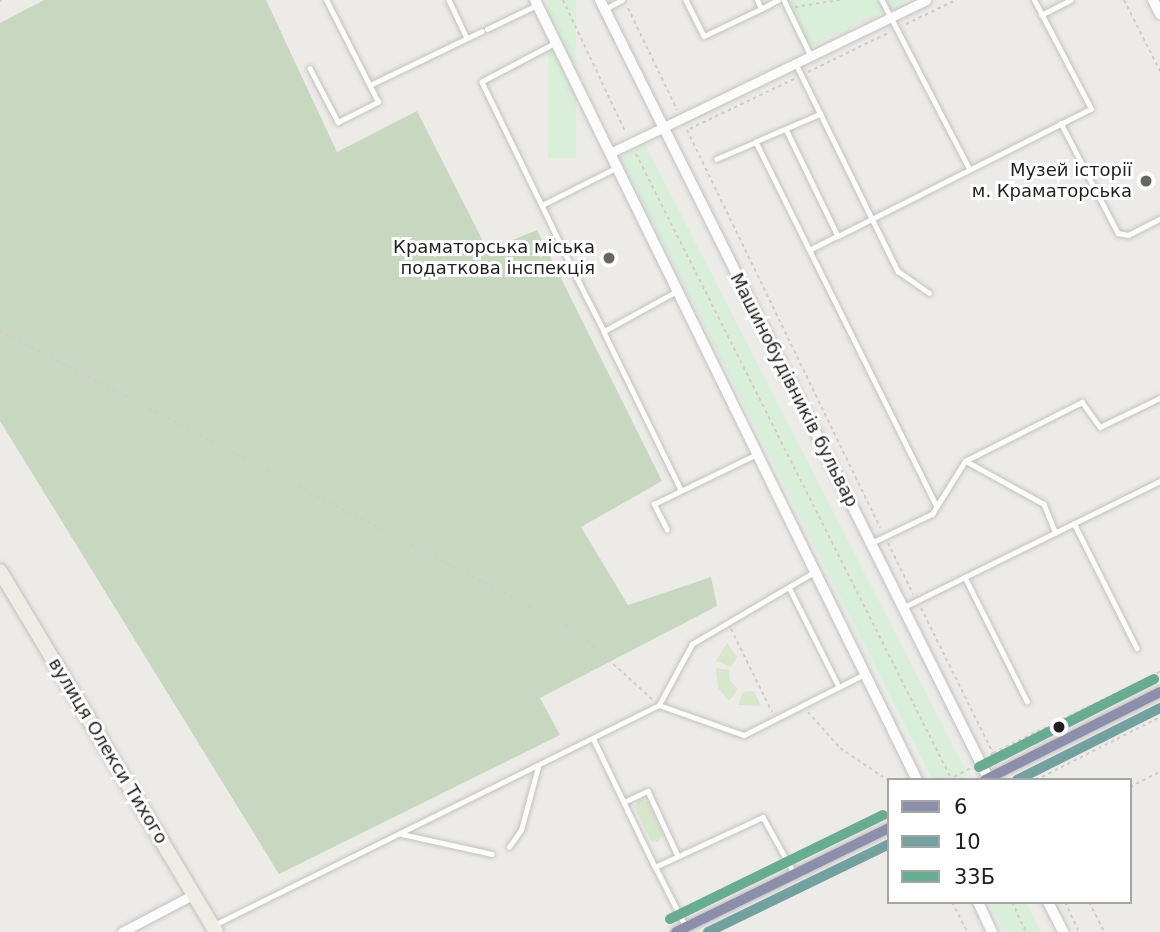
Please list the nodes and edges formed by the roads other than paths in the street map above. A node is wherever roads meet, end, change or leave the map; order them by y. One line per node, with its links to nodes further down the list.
1 (326, 0): 24 (lane)
2 (449, 0): 19 (lane)
3 (623, 0): 14 (lane)
4 (686, 0): 15 (lane)
5 (757, 0): 15 (lane)
6 (778, 0): 15 (lane)
7 (784, 0): 21 (lane)
8 (882, 0): 18 (lane)
9 (926, 0): 18 (street)
10 (1034, 0): 17 (lane)
11 (1070, 0): 17 (lane)
12 (1153, 0): 16 (street)
13 (536, 3): 19 (lane); 20 (street)
14 (602, 5): 27 (street, Машинобудівників бульвар)
15 (761, 9)
16 (1160, 14)
17 (1041, 15): 26 (lane)
18 (890, 17): 21 (street); 33 (lane)
19 (467, 38): 24 (lane)
20 (556, 43): 30 (street); 34 (lane)
21 (811, 56): 22 (street)
22 (796, 63): 25 (lane); 27 (street)
23 (310, 68): 24 (lane)
24 (370, 85)
25 (821, 114): 28 (lane); 35 (lane)
26 (1061, 123): 33 (lane); 36 (lane)
27 (663, 128): 30 (street); 51 (street, Машинобудівників бульвар)
28 (786, 129): 29 (lane); 37 (lane)
29 (756, 142): 31 (lane); 38 (lane)
30 (610, 153): 32 (street)
31 (716, 159)
32 (617, 167): 34 (lane); 39 (street)
33 (969, 168): 35 (lane)
34 (542, 205): 41 (lane)
35 (873, 219): 37 (lane); 40 (lane)
36 (1160, 219)
37 (838, 236): 38 (lane)
38 (810, 250): 47 (lane)
39 (678, 290): 41 (lane); 43 (street)
40 (929, 293)
41 (604, 331): 46 (lane)
42 (1160, 398): 44 (lane)
43 (758, 453): 46 (lane); 53 (street)
44 (965, 461): 47 (lane); 50 (lane)
45 (1160, 481): 48 (lane)
46 (680, 488): 49 (lane)
47 (937, 506): 51 (lane)
48 (1074, 523): 50 (lane); 57 (lane)
49 (667, 530)
50 (1056, 533): 54 (lane)
51 (871, 544): 56 (street, Машинобудівників бульвар)
52 (0, 570): 76 (main road, вулиця Олекси Тихого)
53 (815, 571): 55 (lane); 58 (street)
54 (964, 577): 56 (lane); 61 (lane)
55 (789, 587): 59 (lane); 62 (lane)
56 (904, 607): 66 (street, Машинобудівників бульвар)
57 (1137, 648)
58 (866, 674): 59 (lane); 65 (street)
59 (839, 687): 62 (lane)
60 (1160, 692): 67 (street)
61 (1027, 701)
62 (659, 705): 63 (lane)
63 (594, 740): 64 (lane); 68 (lane)
64 (538, 767): 70 (lane); 71 (lane)
65 (916, 778)
66 (988, 778)
67 (990, 778)
68 (624, 802): 73 (lane); 74 (lane)
69 (887, 829): 75 (street)
70 (401, 834): 72 (lane); 79 (lane)
71 (509, 847)
72 (492, 854)
73 (678, 856): 74 (lane); 75 (lane)
74 (655, 867): 80 (lane)
75 (795, 874): 80 (street)
76 (194, 894): 79 (main road, вулиця Олекси Тихого); 81 (street)
77 (979, 904): 82 (street)
78 (1049, 904): 83 (street)
79 (214, 929)
80 (681, 930)
81 (126, 931)
82 (992, 932)
83 (1063, 932)

